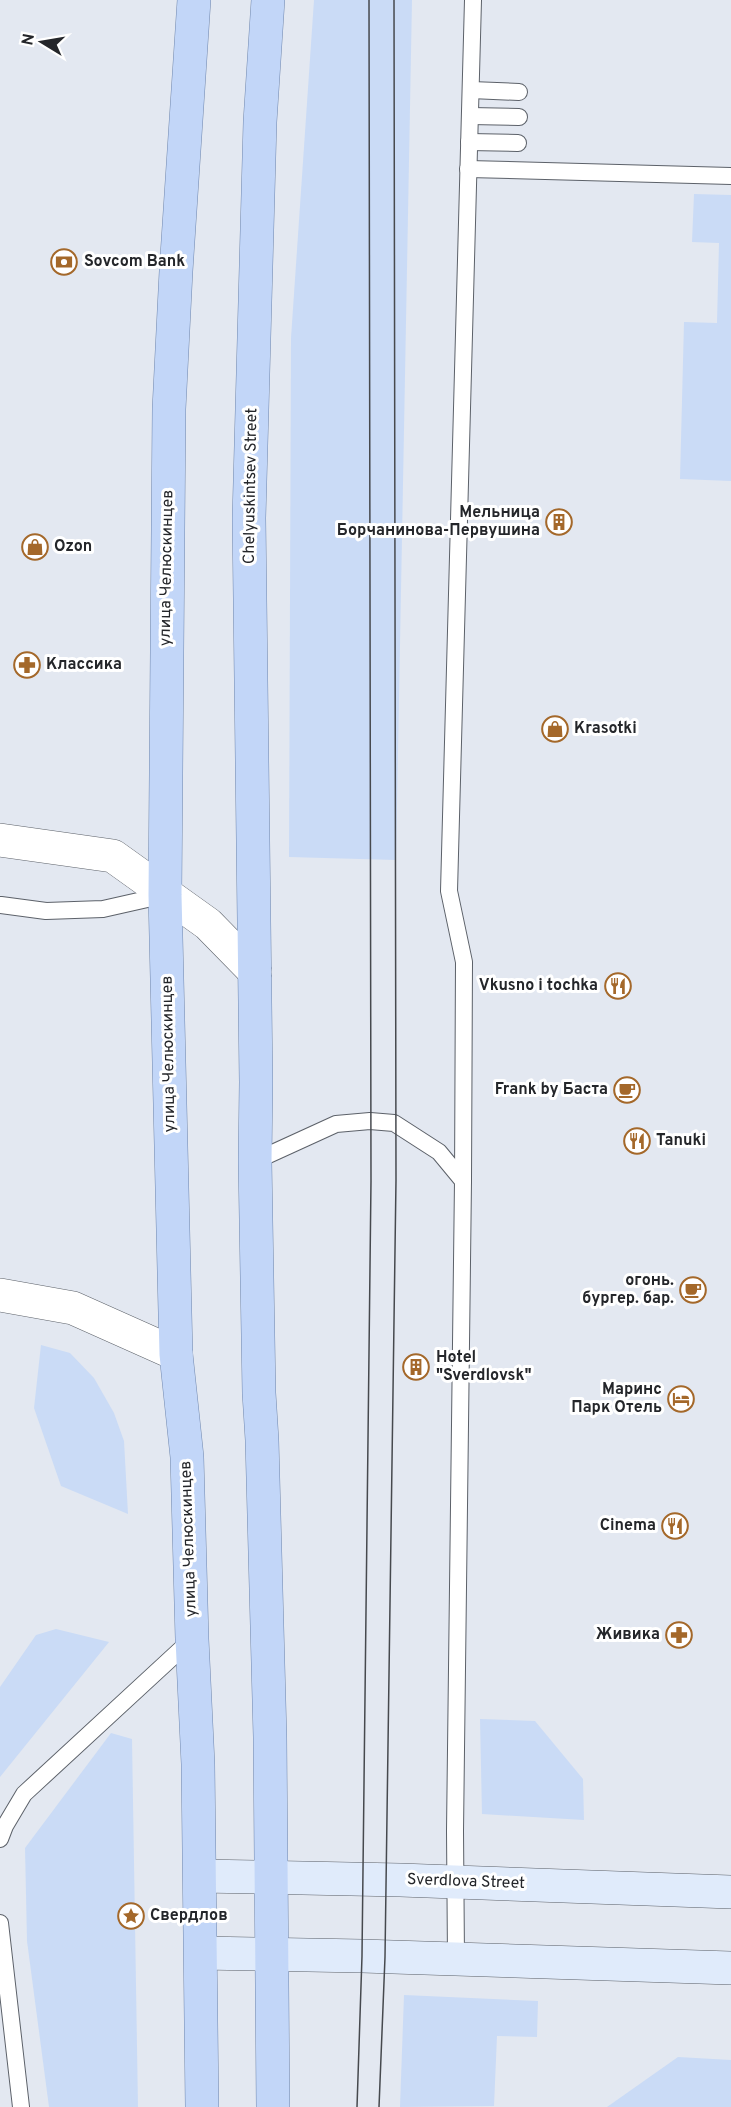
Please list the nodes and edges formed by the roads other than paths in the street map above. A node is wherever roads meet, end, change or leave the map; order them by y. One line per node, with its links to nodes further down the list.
1 (194, 0): 13 (main road, улица Челюскинцев)
2 (268, 0): 15 (main road, Chelyuskintsev Street)
3 (473, 0): 4 (lane)
4 (471, 90): 5 (lane); 6 (lane)
5 (519, 92)
6 (470, 116): 7 (lane); 8 (lane)
7 (519, 117)
8 (469, 142): 9 (lane); 10 (lane)
9 (518, 143)
10 (468, 169): 11 (lane); 17 (lane)
11 (731, 176)
12 (0, 840): 13 (street)
13 (165, 895): 14 (lane); 15 (street); 19 (main road, улица Челюскинцев)
14 (1, 905)
15 (255, 972): 16 (main road)
16 (255, 1161): 17 (lane); 23 (main road)
17 (463, 1181): 24 (lane)
18 (0, 1295): 19 (street)
19 (176, 1354): 20 (main road, улица Челюскинцев)
20 (192, 1639): 21 (lane); 22 (main road, улица Челюскинцев)
21 (0, 1839)
22 (200, 1876): 23 (main road, Sverdlova Street); 27 (main road, улица Челюскинцев)
23 (271, 1877): 24 (main road, Sverdlova Street); 28 (main road)
24 (455, 1883): 25 (main road, Sverdlova Street); 29 (lane)
25 (731, 1893)
26 (0, 1923): 31 (lane)
27 (201, 1953): 28 (main road); 32 (main road, улица Челюскинцев)
28 (271, 1954): 29 (main road); 33 (main road)
29 (456, 1959): 30 (main road)
30 (731, 1968)
31 (21, 2107)
32 (202, 2107)
33 (273, 2107)

